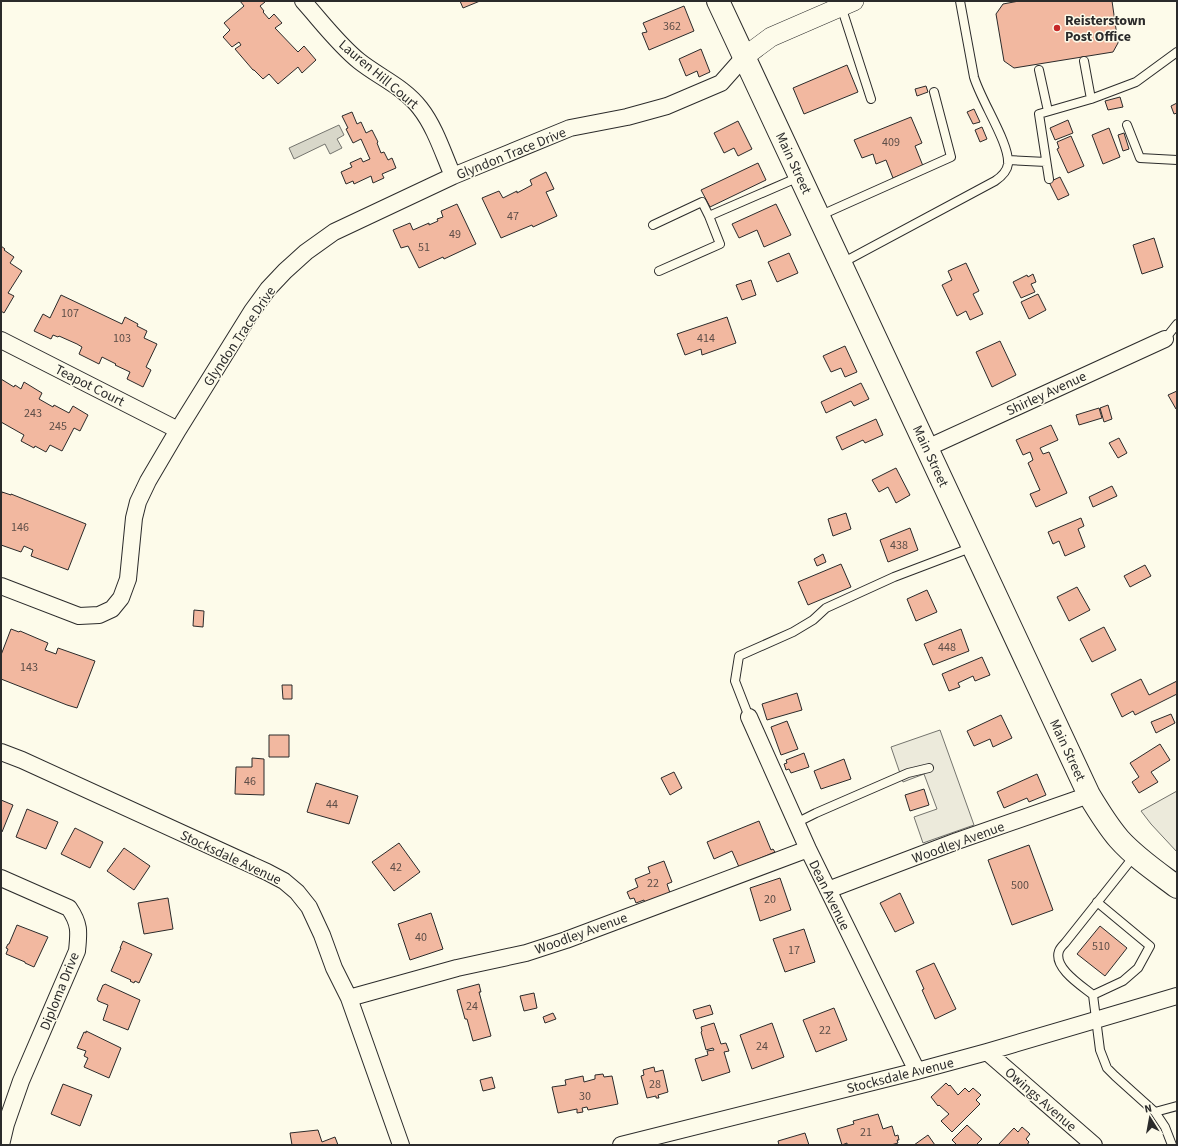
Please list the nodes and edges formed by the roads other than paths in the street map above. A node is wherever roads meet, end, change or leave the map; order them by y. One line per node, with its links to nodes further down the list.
1 (303, 1): 17 (street, Lauren Hill Court)
2 (718, 1): 6 (main road, Main Street)
3 (960, 1): 14 (lane)
4 (847, 3): 6 (street); 10 (lane)
5 (1177, 52): 11 (lane)
6 (744, 58): 17 (street, Glyndon Trace Drive); 18 (main road, Main Street)
7 (1084, 61): 11 (lane)
8 (1039, 70): 12 (lane)
9 (934, 92): 21 (lane)
10 (871, 99)
11 (1091, 99): 12 (lane)
12 (1048, 111): 16 (lane)
13 (1127, 125): 15 (lane)
14 (1008, 160): 16 (lane); 23 (lane)
15 (1177, 160)
16 (1046, 162): 19 (lane)
17 (453, 176): 28 (street, Glyndon Trace Drive)
18 (800, 176): 20 (lane); 21 (main road, Main Street)
19 (1049, 180)
20 (709, 216): 22 (lane); 24 (lane)
21 (818, 216): 23 (main road, Main Street)
22 (653, 225)
23 (841, 263): 29 (main road, Main Street)
24 (658, 271)
25 (1177, 324): 26 (lane)
26 (1165, 339): 29 (street, Shirley Avenue)
27 (1, 340): 28 (street, Teapot Court)
28 (178, 430): 31 (street, Glyndon Trace Drive)
29 (927, 448): 30 (main road, Main Street)
30 (974, 547): 32 (lane); 35 (main road, Main Street)
31 (1, 586)
32 (749, 717): 36 (street, Dean Avenue)
33 (1, 752): 45 (street, Stocksdale Avenue)
34 (929, 768): 36 (lane)
35 (1089, 795): 38 (main road, Main Street); 41 (street, Woodley Avenue)
36 (796, 822): 37 (street, Dean Avenue)
37 (808, 849): 41 (street, Dean Avenue); 45 (street, Woodley Avenue)
38 (1135, 854): 40 (main road, Main Street); 42 (lane)
39 (1, 878): 51 (street, Diploma Drive)
40 (1177, 887)
41 (828, 890): 48 (street, Dean Avenue)
42 (1096, 902): 43 (lane); 43 (lane)
43 (1093, 995): 46 (lane)
44 (1177, 996): 46 (street, Stocksdale Avenue)
45 (349, 998): 52 (street, Stocksdale Avenue)
46 (1097, 1020): 47 (street, Stocksdale Avenue); 50 (lane)
47 (987, 1052): 48 (street, Stocksdale Avenue); 54 (street, Owings Avenue)
48 (917, 1071): 53 (street, Stocksdale Avenue)
49 (1177, 1106): 50 (lane)
50 (1155, 1112): 55 (lane)
51 (1, 1145)
52 (401, 1145)
53 (621, 1145)
54 (1094, 1145)
55 (1172, 1145)

